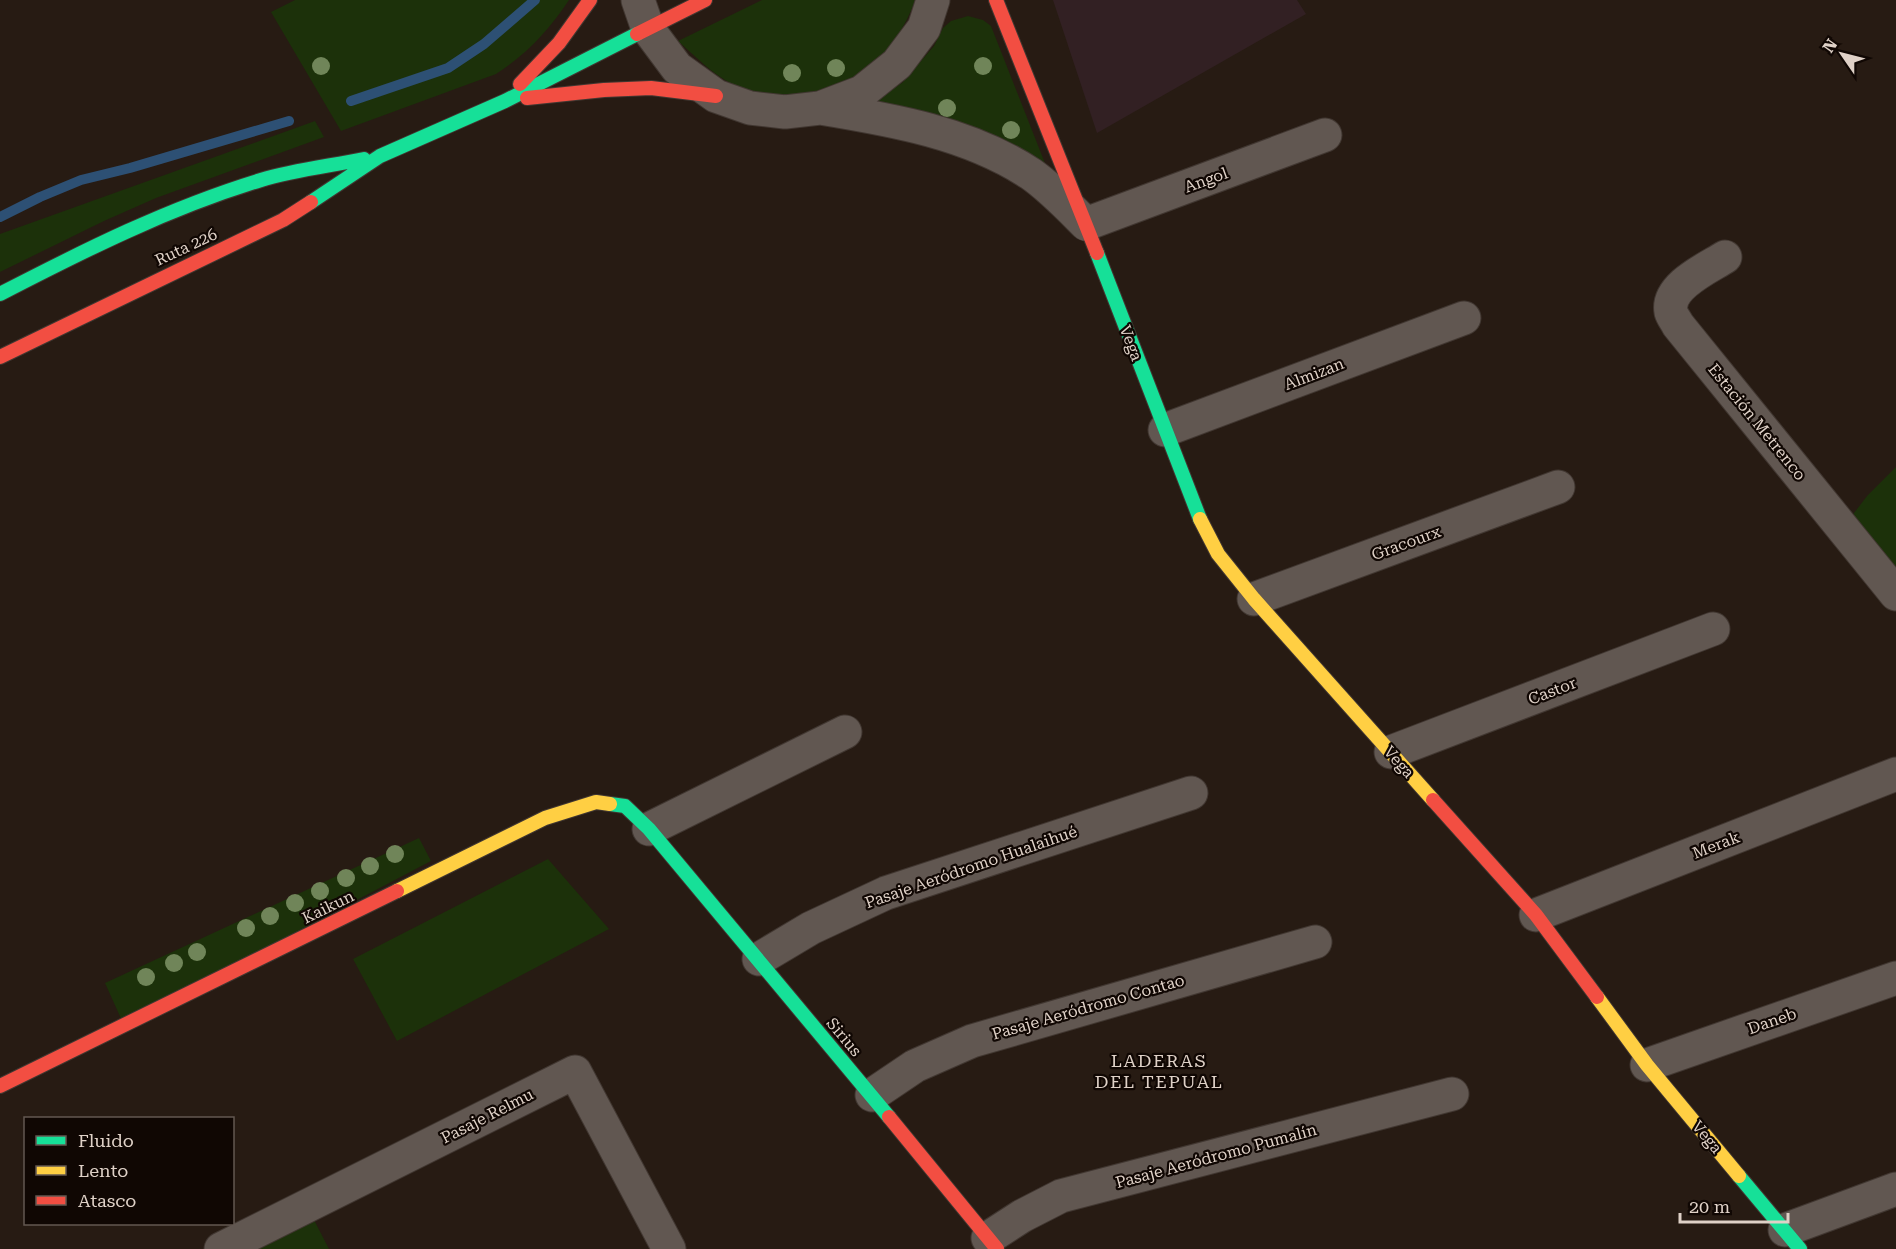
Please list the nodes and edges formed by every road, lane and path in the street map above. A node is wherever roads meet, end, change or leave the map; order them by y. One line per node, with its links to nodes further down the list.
1 (590, 0): 7 (street)
2 (705, 0): 5 (street, Ruta 226)
3 (933, 0): 8 (street)
4 (996, 0): 11 (street, Vega)
5 (643, 14): 6 (street); 7 (street, Ruta 226)
6 (716, 96): 7 (street); 8 (street)
7 (505, 101): 10 (street, Ruta 226)
8 (820, 108): 11 (street, Vega)
9 (1325, 135): 11 (street, Angol)
10 (380, 156): 13 (street, Ruta 226); 15 (street, Ruta 226)
11 (1086, 224): 16 (street, Vega)
12 (1725, 257): 18 (street, Estación Metrenco)
13 (0, 294)
14 (1464, 318): 16 (street, Almizan)
15 (0, 357)
16 (1165, 430): 19 (street, Vega)
17 (1558, 487): 19 (street, Gracourx)
18 (1896, 594)
19 (1254, 599): 22 (street, Vega)
20 (1713, 629): 22 (street, Castor)
21 (845, 732): 25 (street)
22 (1391, 752): 26 (street, Vega)
23 (1896, 774): 26 (street, Merak)
24 (1191, 793): 28 (street, Pasaje Aeródromo Hualaihué)
25 (657, 838): 28 (street, Sirius); 31 (street, Kaikun)
26 (1536, 915): 30 (street, Vega)
27 (1315, 942): 33 (street, Pasaje Aeródromo Contao)
28 (759, 959): 33 (street, Sirius)
29 (1896, 978): 30 (street, Daneb)
30 (1647, 1065): 35 (street, Vega)
31 (0, 1086)
32 (1452, 1094): 36 (street, Pasaje Aeródromo Pumalín)
33 (872, 1095): 36 (street, Sirius)
34 (1896, 1189): 35 (street)
35 (1792, 1240)
36 (993, 1243)
37 (221, 1249): 38 (street, Pasaje Relmu)
38 (669, 1249)

